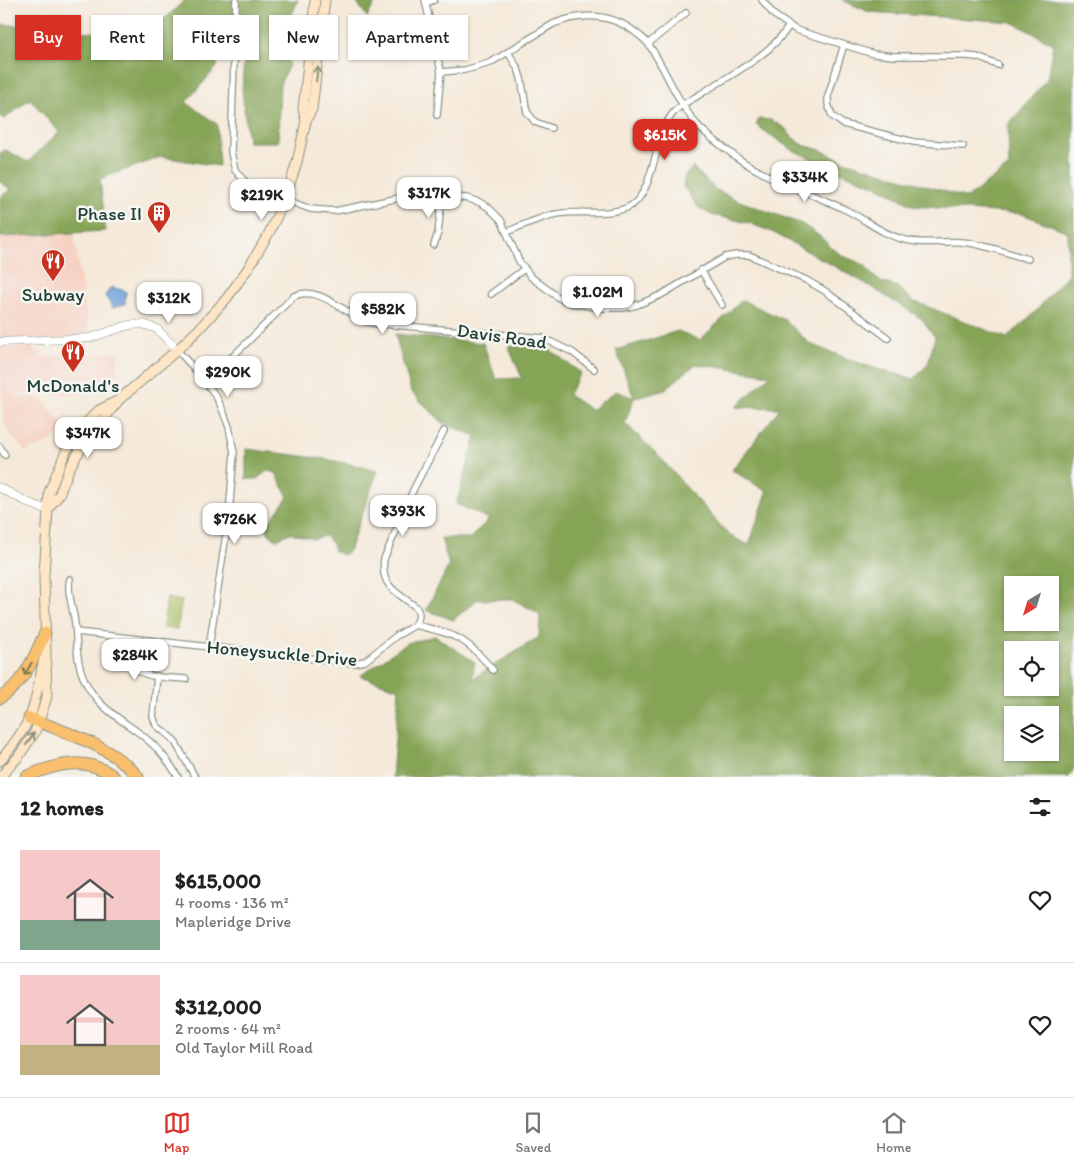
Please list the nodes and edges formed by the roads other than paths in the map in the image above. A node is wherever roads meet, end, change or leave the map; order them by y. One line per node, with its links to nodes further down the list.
1 (236, 0): 20 (street)
2 (315, 0): 16 (main road)
3 (326, 0): 16 (main road, one-way to 3)
4 (434, 0): 6 (street)
5 (762, 0): 8 (street)
6 (426, 1): 13 (street)
7 (686, 13): 9 (street)
8 (788, 26): 10 (street); 14 (street)
9 (649, 44): 11 (street); 14 (street)
10 (844, 45): 12 (street); 18 (street)
11 (508, 52): 13 (street); 17 (street)
12 (998, 65)
13 (441, 72): 15 (street)
14 (683, 105): 21 (street); 23 (street)
15 (437, 115)
16 (306, 121): 20 (main road)
17 (551, 128)
18 (963, 146)
19 (442, 196): 20 (street); 21 (street); 22 (street)
20 (285, 199): 30 (main road)
21 (507, 232): 24 (street)
22 (434, 245)
23 (1028, 259)
24 (524, 269): 25 (street); 26 (street)
25 (701, 270): 27 (street); 28 (street)
26 (491, 294)
27 (722, 305)
28 (888, 338)
29 (0, 342): 30 (street)
30 (178, 350): 32 (street); 37 (main road)
31 (594, 369): 32 (street, Davis Road)
32 (206, 382): 43 (street)
33 (444, 431): 39 (street)
34 (0, 447): 35 (street)
35 (5, 455)
36 (0, 488): 37 (street)
37 (48, 510): 41 (main road)
38 (70, 579): 40 (street)
39 (415, 625): 43 (street, Honeysuckle Drive); 44 (street)
40 (76, 632): 42 (street, Honeysuckle Drive); 54 (street)
41 (45, 633): 47 (highway, one-way to 47); 48 (main road)
42 (130, 638): 43 (street, Honeysuckle Drive); 45 (street)
43 (209, 648)
44 (493, 670)
45 (158, 676): 46 (street); 55 (street)
46 (186, 679)
47 (0, 698)
48 (34, 720): 49 (main road); 50 (main road, one-way to 48); 53 (highway)
49 (0, 761)
50 (0, 777)
51 (26, 777): 52 (highway)
52 (114, 777)
53 (138, 777)
54 (178, 777)
55 (195, 777)

